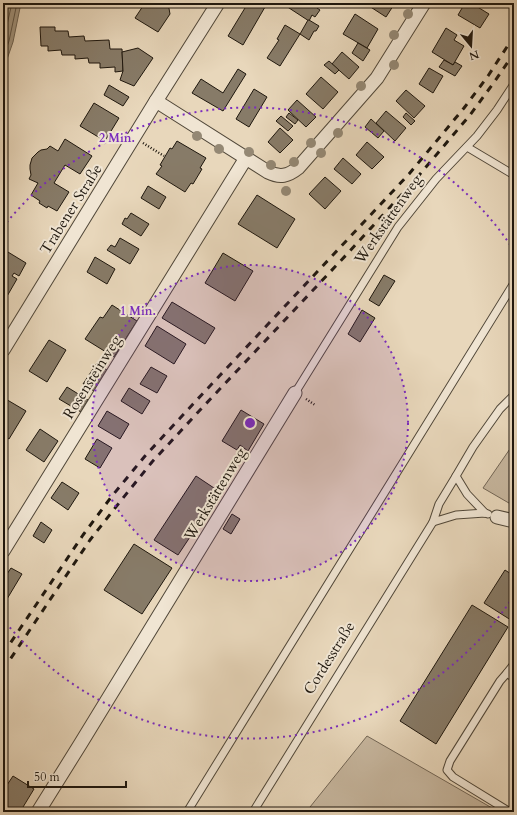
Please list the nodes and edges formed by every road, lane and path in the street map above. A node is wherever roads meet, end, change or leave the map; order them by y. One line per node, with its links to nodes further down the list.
1 (218, 3): 4 (street, Trabener Straße)
2 (424, 3): 8 (street)
3 (514, 84): 6 (lane, Werkstättenweg)
4 (156, 101): 8 (street); 11 (street, Trabener Straße)
5 (143, 143): 7 (path)
6 (467, 147): 9 (lane); 12 (lane, Werkstättenweg)
7 (164, 156)
8 (246, 158): 19 (street, Rosensteinweg)
9 (514, 175)
10 (514, 283): 24 (lane)
11 (3, 350)
12 (299, 395): 14 (path); 23 (street, Werkstättenweg)
13 (514, 395): 15 (lane)
14 (315, 405)
15 (456, 476): 16 (lane); 18 (lane, Cordesstraße)
16 (491, 515): 17 (street); 18 (lane)
17 (514, 521)
18 (433, 522): 25 (lane, Cordesstraße)
19 (3, 552)
20 (514, 664): 21 (lane)
21 (507, 673): 22 (lane); 26 (lane)
22 (514, 678)
23 (38, 812)
24 (187, 812)
25 (253, 812)
26 (510, 812)

